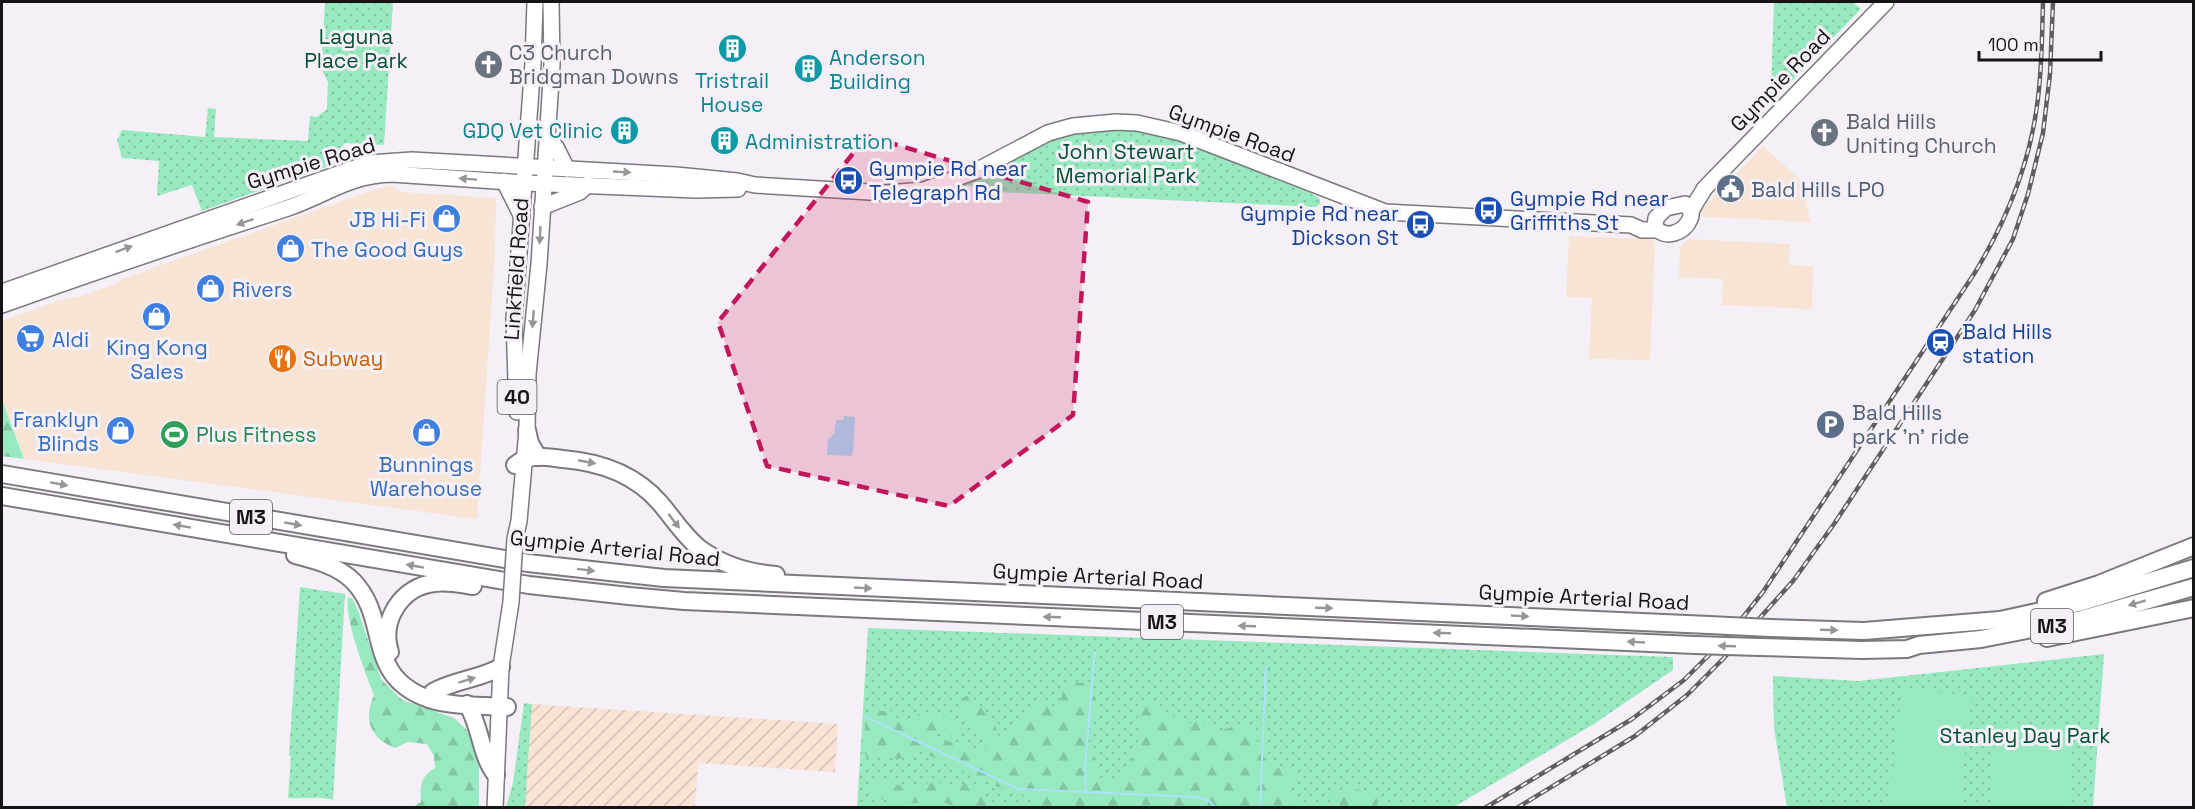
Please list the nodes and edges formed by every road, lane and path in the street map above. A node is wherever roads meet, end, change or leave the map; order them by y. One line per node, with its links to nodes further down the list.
1 (535, 2): 5 (main road, Linkfield Road / 40)
2 (551, 2): 4 (main road, Linkfield Road / 40)
3 (1886, 2): 14 (main road, Gympie Road)
4 (546, 137): 7 (main road); 9 (main road, Linkfield Road / 40)
5 (528, 146): 6 (main road); 8 (main road, Linkfield Road / 40)
6 (498, 165): 8 (main road, Gympie Road); 17 (main road, Gympie Road, one-way to 6)
7 (567, 169): 9 (main road, Gympie Road); 12 (main road, Gympie Road, one-way to 12)
8 (526, 175): 9 (main road, Gympie Road); 10 (main road, Gympie Road); 15 (main road, Linkfield Road / 40)
9 (544, 176): 11 (main road, Gympie Road); 13 (main road, Linkfield Road / 40)
10 (504, 181): 15 (main road); 18 (main road, Gympie Road, one-way to 18)
11 (588, 184): 12 (main road, Gympie Road); 13 (main road)
12 (755, 185): 16 (main road, Gympie Road)
13 (542, 207): 19 (main road, Linkfield Road / 40, one-way to 19)
14 (1686, 208): 16 (main road); 16 (main road)
15 (522, 217): 20 (main road, Linkfield Road / 40)
16 (1656, 225)
17 (2, 292)
18 (2, 305)
19 (526, 430): 20 (highway)
20 (525, 460): 27 (highway, one-way to 27); 29 (main road, Linkfield Road / 40, bridge)
21 (2, 474): 27 (highway, Gympie Arterial Road / M3, one-way to 27)
22 (2, 496): 23 (highway, Gympie Arterial Road / M3, one-way to 22)
23 (239, 536): 26 (highway, Gympie Arterial Road / M3, one-way to 23); 36 (highway)
24 (2193, 546): 31 (highway)
25 (2193, 568): 31 (highway, Gympie Arterial Road / M3)
26 (493, 579): 32 (highway, Gympie Arterial Road / M3, one-way to 26, bridge); 34 (highway)
27 (804, 585): 31 (highway, Gympie Arterial Road / M3, one-way to 31, bridge)
28 (2193, 587): 32 (highway, Gympie Arterial Road / M3, one-way to 32)
29 (512, 602): 33 (main road, Linkfield Road / 40); 35 (main road, Linkfield Road / 40)
30 (2193, 608): 32 (highway)
31 (1977, 621)
32 (1907, 649)
33 (501, 667): 34 (highway, one-way to 33); 35 (main road, Linkfield Road / 40)
34 (433, 692): 35 (highway)
35 (503, 703): 36 (highway); 37 (main road, Linkfield Road / 40); 39 (main road, Linkfield Road / 40)
36 (467, 704): 37 (highway)
37 (496, 775): 38 (main road, Linkfield Road / 40)
38 (495, 807)
39 (500, 807)

